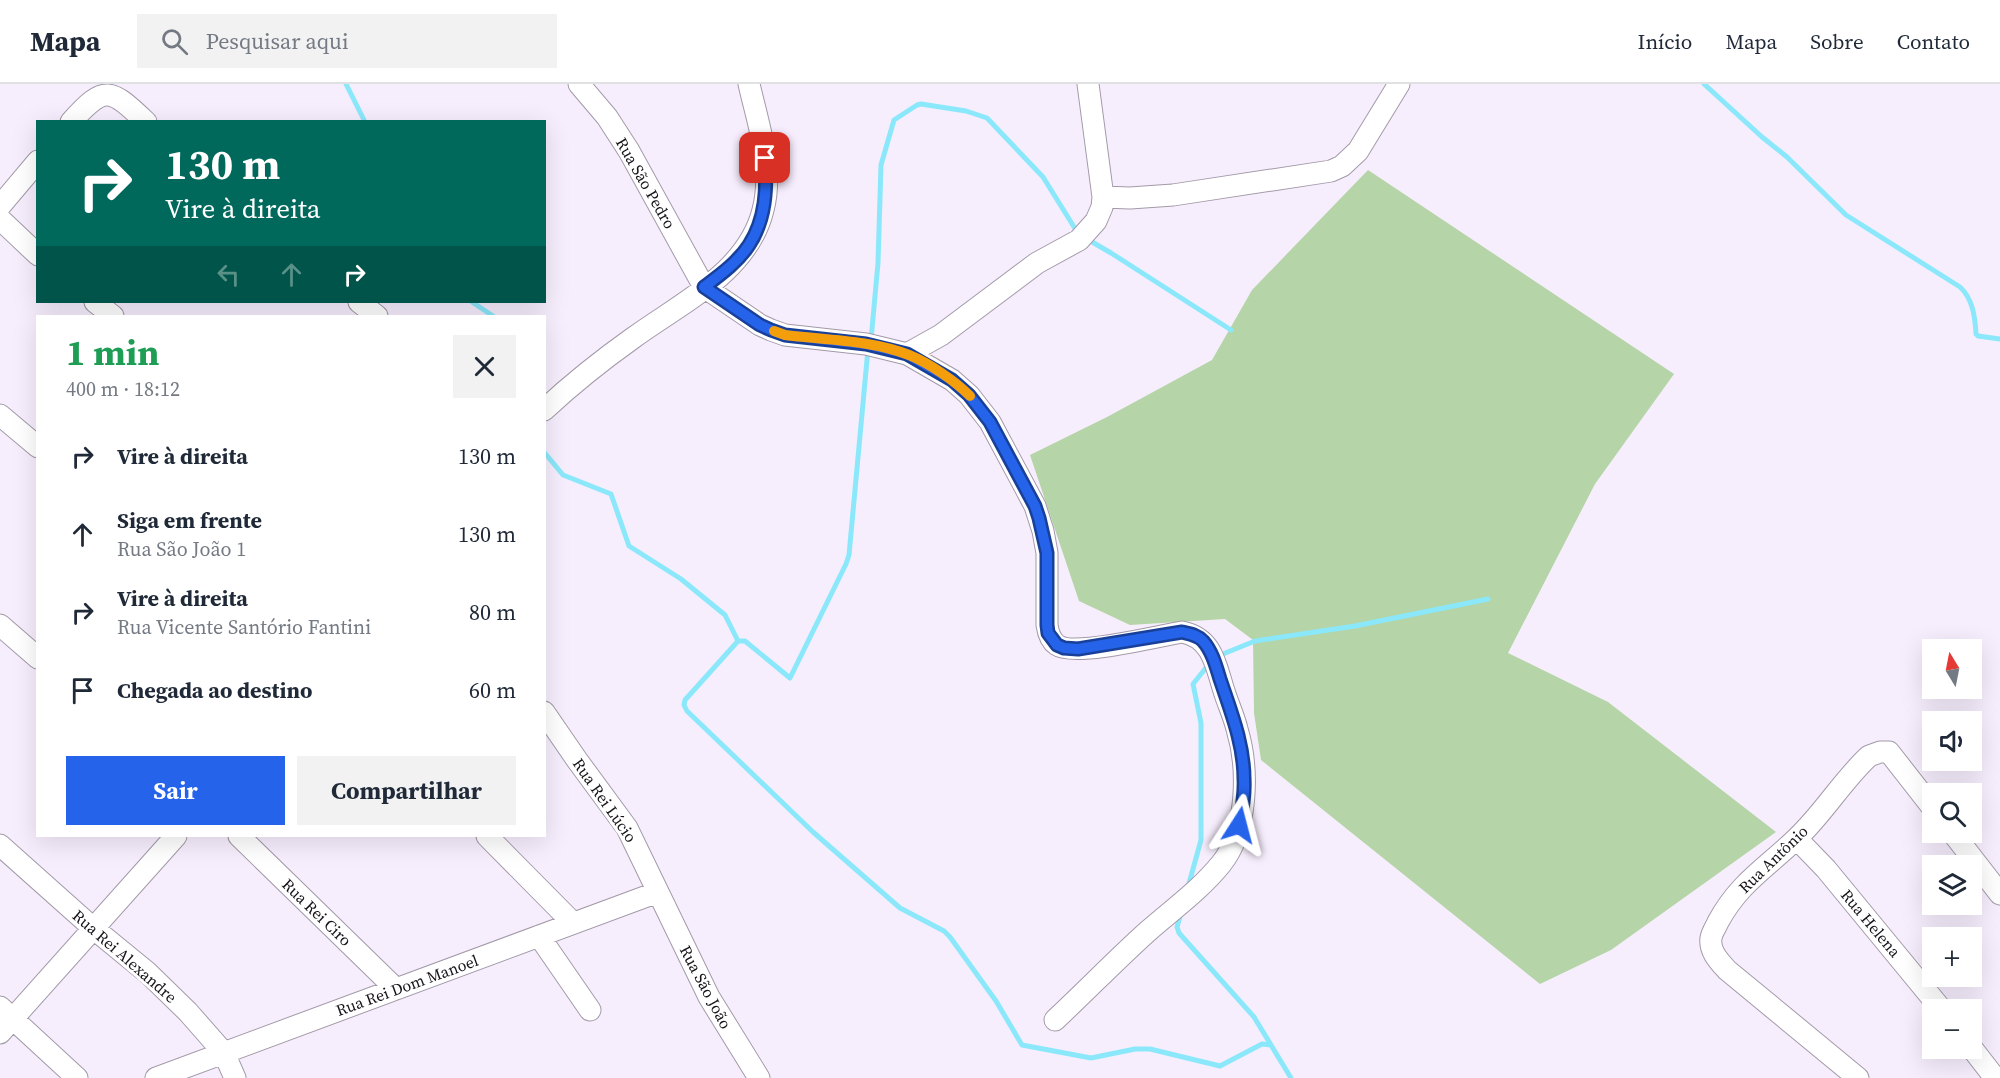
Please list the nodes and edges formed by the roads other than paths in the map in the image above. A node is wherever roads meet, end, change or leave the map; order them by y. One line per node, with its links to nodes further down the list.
1 (579, 84): 13 (street, Rua São Pedro)
2 (749, 84): 13 (street)
3 (1088, 84): 9 (street)
4 (1399, 84): 9 (street)
5 (103, 89): 6 (street); 7 (street)
6 (73, 120)
7 (144, 120)
8 (36, 163): 10 (street)
9 (1103, 197): 18 (street)
10 (0, 206)
11 (0, 219): 12 (street)
12 (36, 253)
13 (704, 287): 18 (street); 19 (street)
14 (96, 303): 16 (street)
15 (360, 303): 17 (street)
16 (112, 315)
17 (375, 315)
18 (907, 354): 41 (street)
19 (546, 408)
20 (0, 415): 21 (street)
21 (36, 445)
22 (0, 625): 23 (street)
23 (36, 656)
24 (546, 715): 32 (street, Rua Rei Lúcio)
25 (1922, 794): 29 (street, Rua Antônio)
26 (175, 837): 35 (street)
27 (240, 837): 37 (street, Rua Rei Ciro)
28 (488, 837): 34 (street)
29 (1797, 839): 38 (street, Rua Helena); 48 (street, Rua Antônio)
30 (1961, 843): 33 (street)
31 (0, 845): 35 (street, Rua Rei Alexandre)
32 (658, 892): 34 (street, Rua Rei Dom Manoel); 44 (street, Rua São João)
33 (2000, 894)
34 (573, 923): 36 (street, Rua Rei Dom Manoel)
35 (93, 928): 40 (street); 42 (street, Rua Rei Alexandre)
36 (539, 936): 37 (street, Rua Rei Dom Manoel); 39 (street)
37 (396, 989): 42 (street, Rua Rei Dom Manoel)
38 (1933, 999)
39 (590, 1010)
40 (4, 1020): 45 (street)
41 (1055, 1020)
42 (224, 1053): 46 (street, Rua Rei Dom Manoel); 47 (street, Rua Rei Alexandre)
43 (1980, 1059): 49 (street)
44 (753, 1076)
45 (77, 1078)
46 (156, 1078)
47 (235, 1078)
48 (1858, 1078)
49 (1995, 1078)

